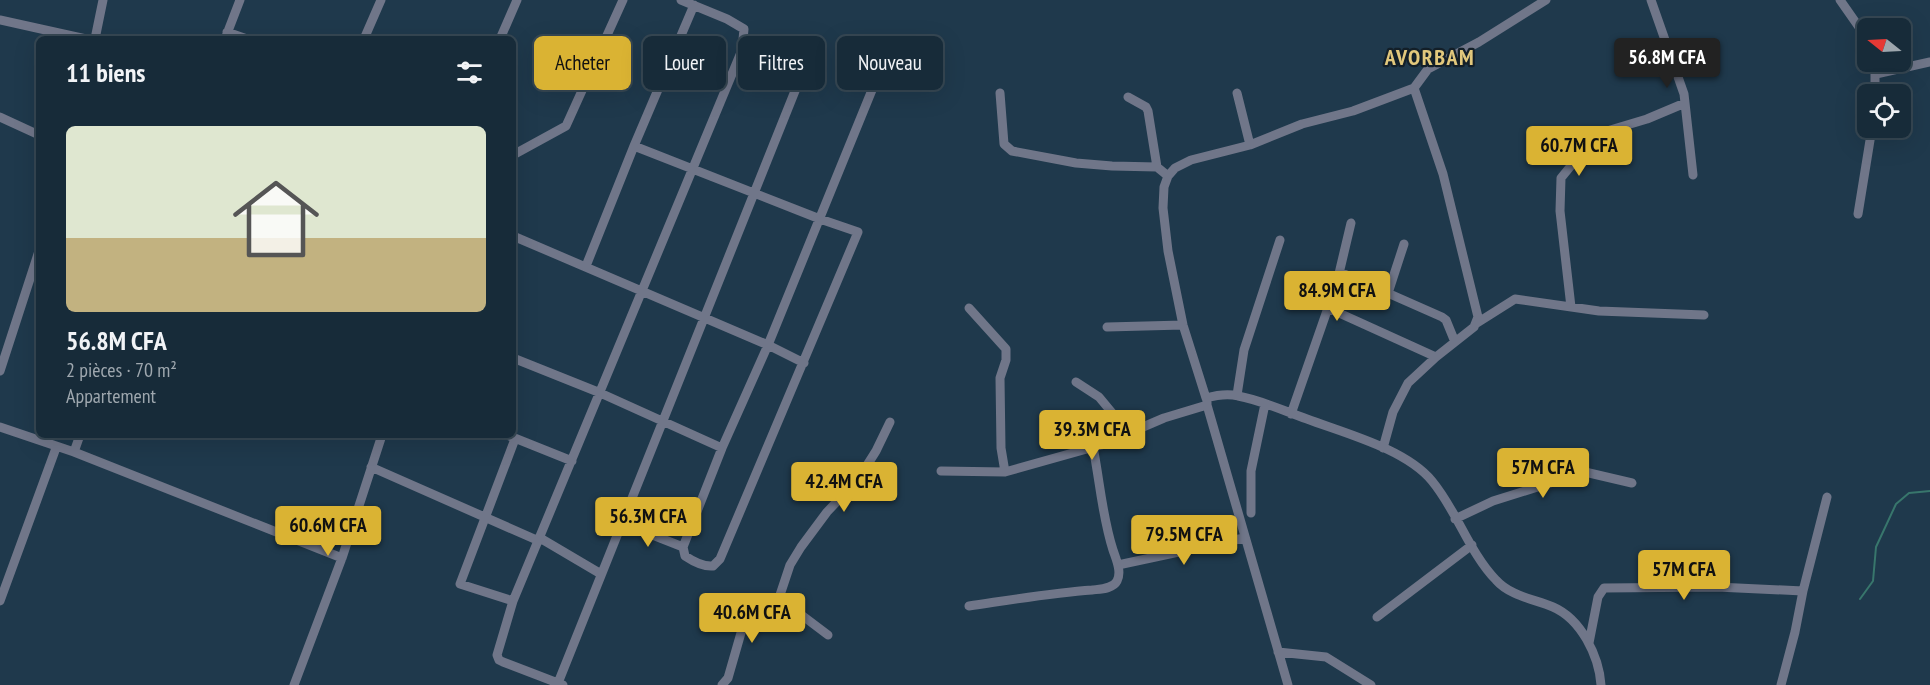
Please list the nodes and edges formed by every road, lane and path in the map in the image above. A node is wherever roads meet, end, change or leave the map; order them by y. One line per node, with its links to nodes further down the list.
1 (103, 0): 15 (street)
2 (240, 0): 13 (street)
3 (381, 0): 16 (street)
4 (517, 0): 17 (street)
5 (623, 0): 33 (street)
6 (681, 0): 10 (street)
7 (1546, 0): 21 (street)
8 (1651, 0): 27 (street)
9 (1840, 0): 12 (street)
10 (694, 5): 32 (street); 35 (street)
11 (0, 20): 14 (street)
12 (1857, 24)
13 (226, 35)
14 (72, 36)
15 (96, 36)
16 (365, 36)
17 (501, 36)
18 (1930, 62): 19 (street)
19 (1876, 74): 20 (street)
20 (1876, 84)
21 (1414, 88): 31 (street); 55 (street)
22 (796, 90): 38 (street)
23 (872, 90): 40 (street)
24 (1000, 93): 34 (street)
25 (1236, 93): 31 (street)
26 (1128, 97): 34 (street)
27 (1685, 104): 36 (street); 50 (street)
28 (0, 117): 29 (street)
29 (36, 134)
30 (1870, 138): 39 (street)
31 (1250, 145): 37 (street)
32 (634, 146): 35 (street); 46 (street)
33 (516, 151)
34 (1157, 167): 37 (street)
35 (692, 168): 38 (street); 48 (street)
36 (1693, 175)
37 (1168, 176): 56 (street)
38 (754, 192): 40 (street); 54 (street)
39 (1858, 214)
40 (819, 219): 59 (street); 62 (street)
41 (1352, 223): 47 (street)
42 (516, 237): 46 (street)
43 (1280, 240): 66 (street)
44 (1404, 244): 49 (street)
45 (36, 260): 63 (street)
46 (586, 266): 48 (street)
47 (1340, 272): 49 (street); 52 (street)
48 (643, 290): 54 (street); 65 (street)
49 (1388, 293): 58 (street)
50 (1571, 307): 53 (street); 55 (street)
51 (969, 308): 86 (street)
52 (1328, 308): 60 (street); 69 (street)
53 (1704, 315)
54 (705, 318): 59 (street); 70 (street)
55 (1477, 323): 58 (street)
56 (1183, 325): 57 (street); 67 (street)
57 (1107, 327)
58 (1455, 342): 60 (street)
59 (768, 345): 62 (street); 80 (street)
60 (1436, 357): 81 (street)
61 (516, 359): 65 (street)
62 (804, 363): 96 (street)
63 (0, 371)
64 (1076, 382): 73 (street)
65 (598, 392): 70 (street); 83 (street)
66 (1237, 395): 67 (street); 68 (street)
67 (1207, 401): 73 (street); 93 (street)
68 (1265, 404): 69 (street); 89 (street)
69 (1291, 414): 81 (street)
70 (663, 422): 80 (street); 92 (street)
71 (890, 422): 101 (street)
72 (0, 428): 79 (street)
73 (1128, 432): 78 (street)
74 (79, 438): 82 (street)
75 (381, 438): 84 (street)
76 (511, 438): 90 (street)
77 (514, 438): 83 (street)
78 (1093, 447): 86 (street); 98 (street)
79 (56, 448): 82 (street); 102 (street)
80 (722, 448): 96 (street)
81 (1383, 448): 91 (street)
82 (74, 452): 97 (street)
83 (572, 461): 94 (street)
84 (371, 467): 90 (street); 97 (street)
85 (941, 471): 86 (street)
86 (1005, 472)
87 (1632, 483): 91 (street)
88 (1827, 497): 100 (street)
89 (1251, 513)
90 (486, 518): 94 (street); 103 (street)
91 (1455, 519): 95 (street)
92 (622, 524): 96 (street); 99 (street)
93 (1244, 538): 98 (street); 108 (street)
94 (540, 539): 99 (street); 103 (street)
95 (1472, 545): 105 (street); 107 (street)
96 (684, 547)
97 (342, 558): 110 (street)
98 (1118, 565): 104 (street)
99 (601, 574): 109 (street)
100 (1803, 591): 107 (street); 115 (street)
101 (779, 598): 106 (street); 111 (street)
102 (0, 601)
103 (513, 601): 109 (street)
104 (969, 606)
105 (1377, 617)
106 (828, 635)
107 (1589, 643): 114 (street)
108 (1278, 652): 112 (street); 113 (street)
109 (561, 684)
110 (294, 685)
111 (722, 685)
112 (1288, 685)
113 (1371, 685)
114 (1600, 685)
115 (1781, 685)

